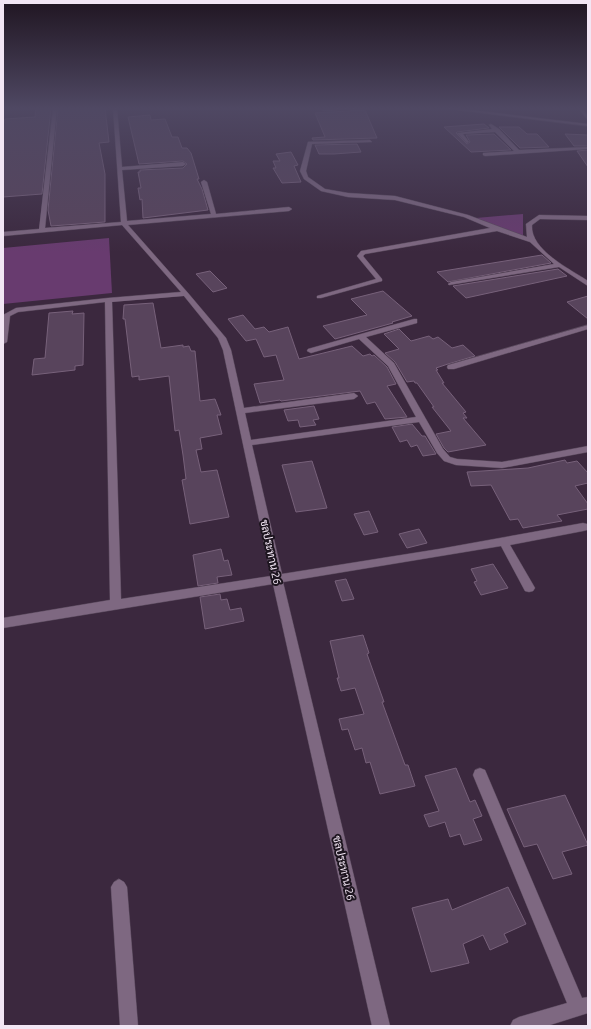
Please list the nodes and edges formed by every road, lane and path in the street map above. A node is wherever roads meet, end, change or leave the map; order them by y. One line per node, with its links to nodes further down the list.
1 (49, 156): 12 (street)
2 (118, 156): 5 (street)
3 (307, 156): 11 (street)
4 (183, 164): 5 (street)
5 (119, 169): 10 (street)
6 (204, 182): 8 (street)
7 (288, 209): 8 (street)
8 (214, 216): 10 (street)
9 (588, 218): 14 (street)
10 (124, 224): 12 (street); 18 (street, ชลประทาน 26)
11 (497, 229): 14 (street); 19 (street)
12 (42, 231): 13 (street)
13 (3, 234)
14 (532, 241): 15 (street)
15 (560, 265): 16 (street); 17 (street)
16 (451, 284)
17 (588, 284)
18 (186, 294): 20 (street); 28 (street, ชลประทาน 26)
19 (319, 297)
20 (108, 300): 24 (street); 36 (street)
21 (414, 321): 23 (street)
22 (588, 328): 26 (street)
23 (361, 337): 25 (street); 29 (street)
24 (3, 342)
25 (311, 351)
26 (451, 367)
27 (354, 396): 28 (street)
28 (241, 411): 30 (street, ชลประทาน 26)
29 (421, 418): 30 (street); 31 (street)
30 (248, 443): 34 (street, ชลประทาน 26)
31 (588, 449)
32 (583, 528): 33 (street)
33 (504, 543): 34 (street); 35 (street)
34 (277, 578): 36 (street); 42 (street, ชลประทาน 26)
35 (529, 588)
36 (116, 603): 37 (street)
37 (3, 623)
38 (480, 775): 40 (street)
39 (119, 887): 41 (street)
40 (583, 1007): 43 (street)
41 (129, 1026)
42 (381, 1026)
43 (519, 1026)

